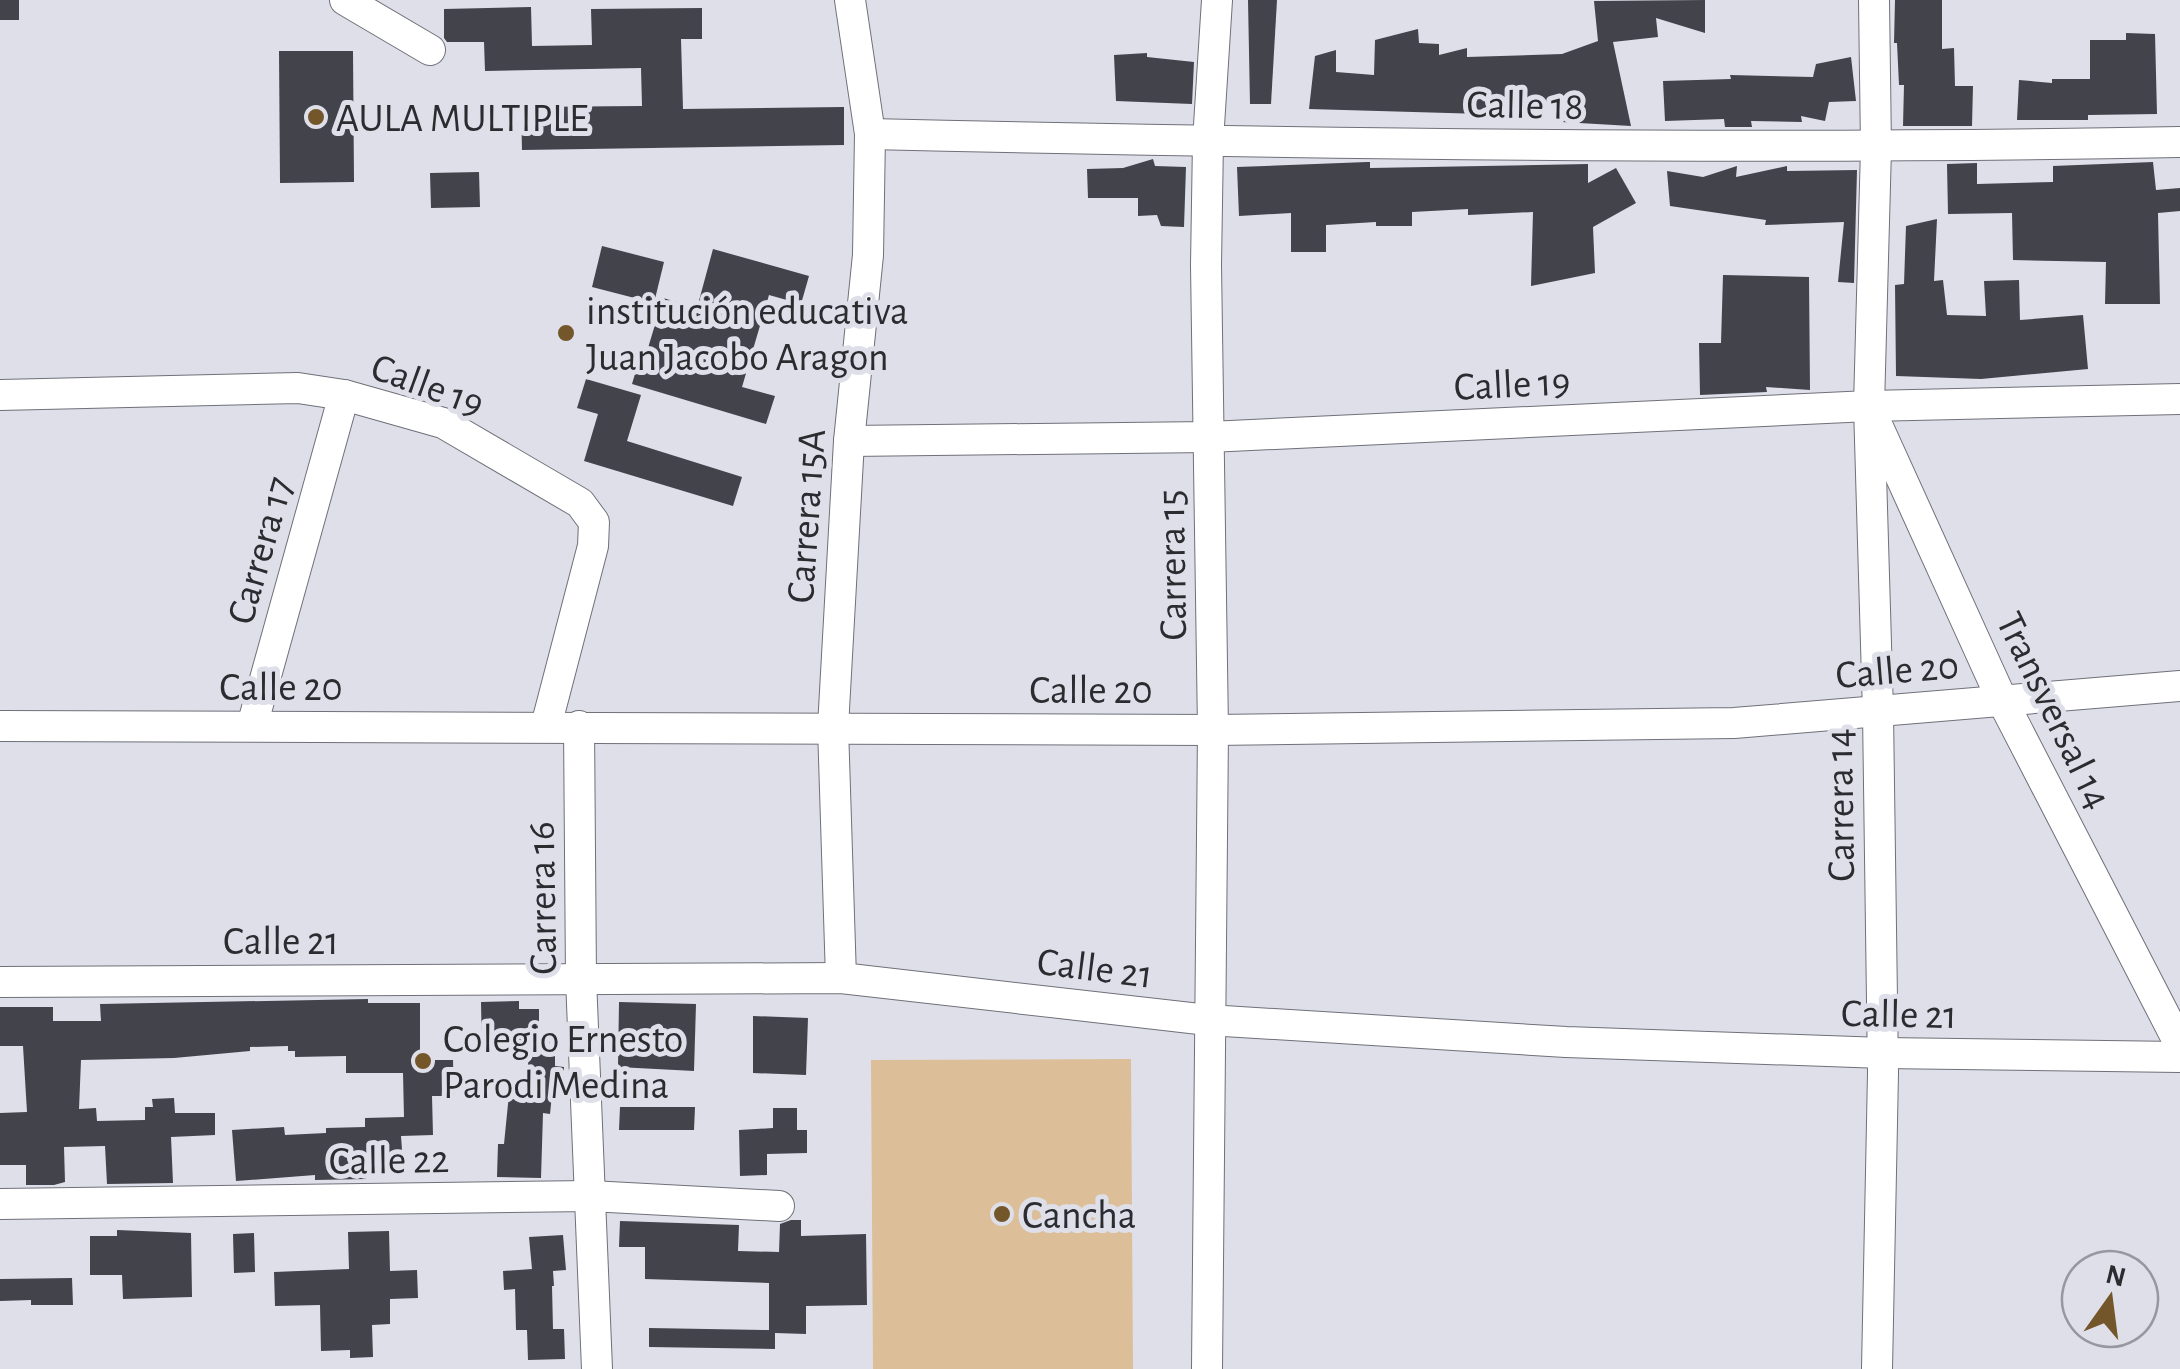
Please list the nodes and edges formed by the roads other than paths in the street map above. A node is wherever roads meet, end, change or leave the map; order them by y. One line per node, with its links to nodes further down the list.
1 (346, 0): 5 (street)
2 (850, 0): 6 (street, Carrera 15A)
3 (1217, 0): 7 (street, Carrera 15)
4 (1874, 0): 9 (street, Carrera 14)
5 (430, 50)
6 (870, 134): 7 (street, Calle 18); 15 (street, Carrera 15A)
7 (1208, 142): 9 (street, Calle 18); 14 (street, Carrera 15)
8 (2180, 142): 9 (street, Calle 18)
9 (1876, 148): 13 (street, Carrera 14)
10 (0, 394): 11 (street, Calle 19)
11 (344, 395): 20 (street, Carrera 17); 21 (street, Calle 19)
12 (2180, 400): 13 (street, Calle 19)
13 (1869, 406): 14 (street, Calle 19); 17 (street, Transversal 14); 18 (street, Carrera 14)
14 (1209, 437): 15 (street, Calle 19); 24 (street, Carrera 15)
15 (848, 441): 23 (street, Carrera 15A)
16 (2180, 686): 17 (street, Calle 20)
17 (2002, 700): 18 (street, Calle 20); 29 (street, Transversal 14)
18 (1878, 712): 24 (street, Calle 20); 30 (street, Carrera 14)
19 (0, 726): 20 (street, Calle 20)
20 (252, 726): 21 (street, Calle 20)
21 (546, 726): 22 (street, Calle 20)
22 (579, 726): 23 (street, Calle 20); 26 (street, Carrera 16)
23 (833, 727): 24 (street, Calle 20); 25 (street, Carrera 15A)
24 (1213, 730): 28 (street, Carrera 15)
25 (841, 978): 26 (street, Calle 21); 28 (street, Calle 21)
26 (581, 979): 27 (street, Calle 21); 32 (street, Carrera 16)
27 (0, 982)
28 (1208, 1020): 30 (street, Calle 21); 36 (street, Carrera 15)
29 (2180, 1045)
30 (1882, 1053): 31 (street, Calle 21); 37 (street, Carrera 14)
31 (2180, 1056)
32 (590, 1196): 33 (street, Calle 22); 34 (street, Calle 22); 35 (street, Carrera 16)
33 (0, 1204)
34 (779, 1206)
35 (597, 1369)
36 (1207, 1369)
37 (1877, 1369)

